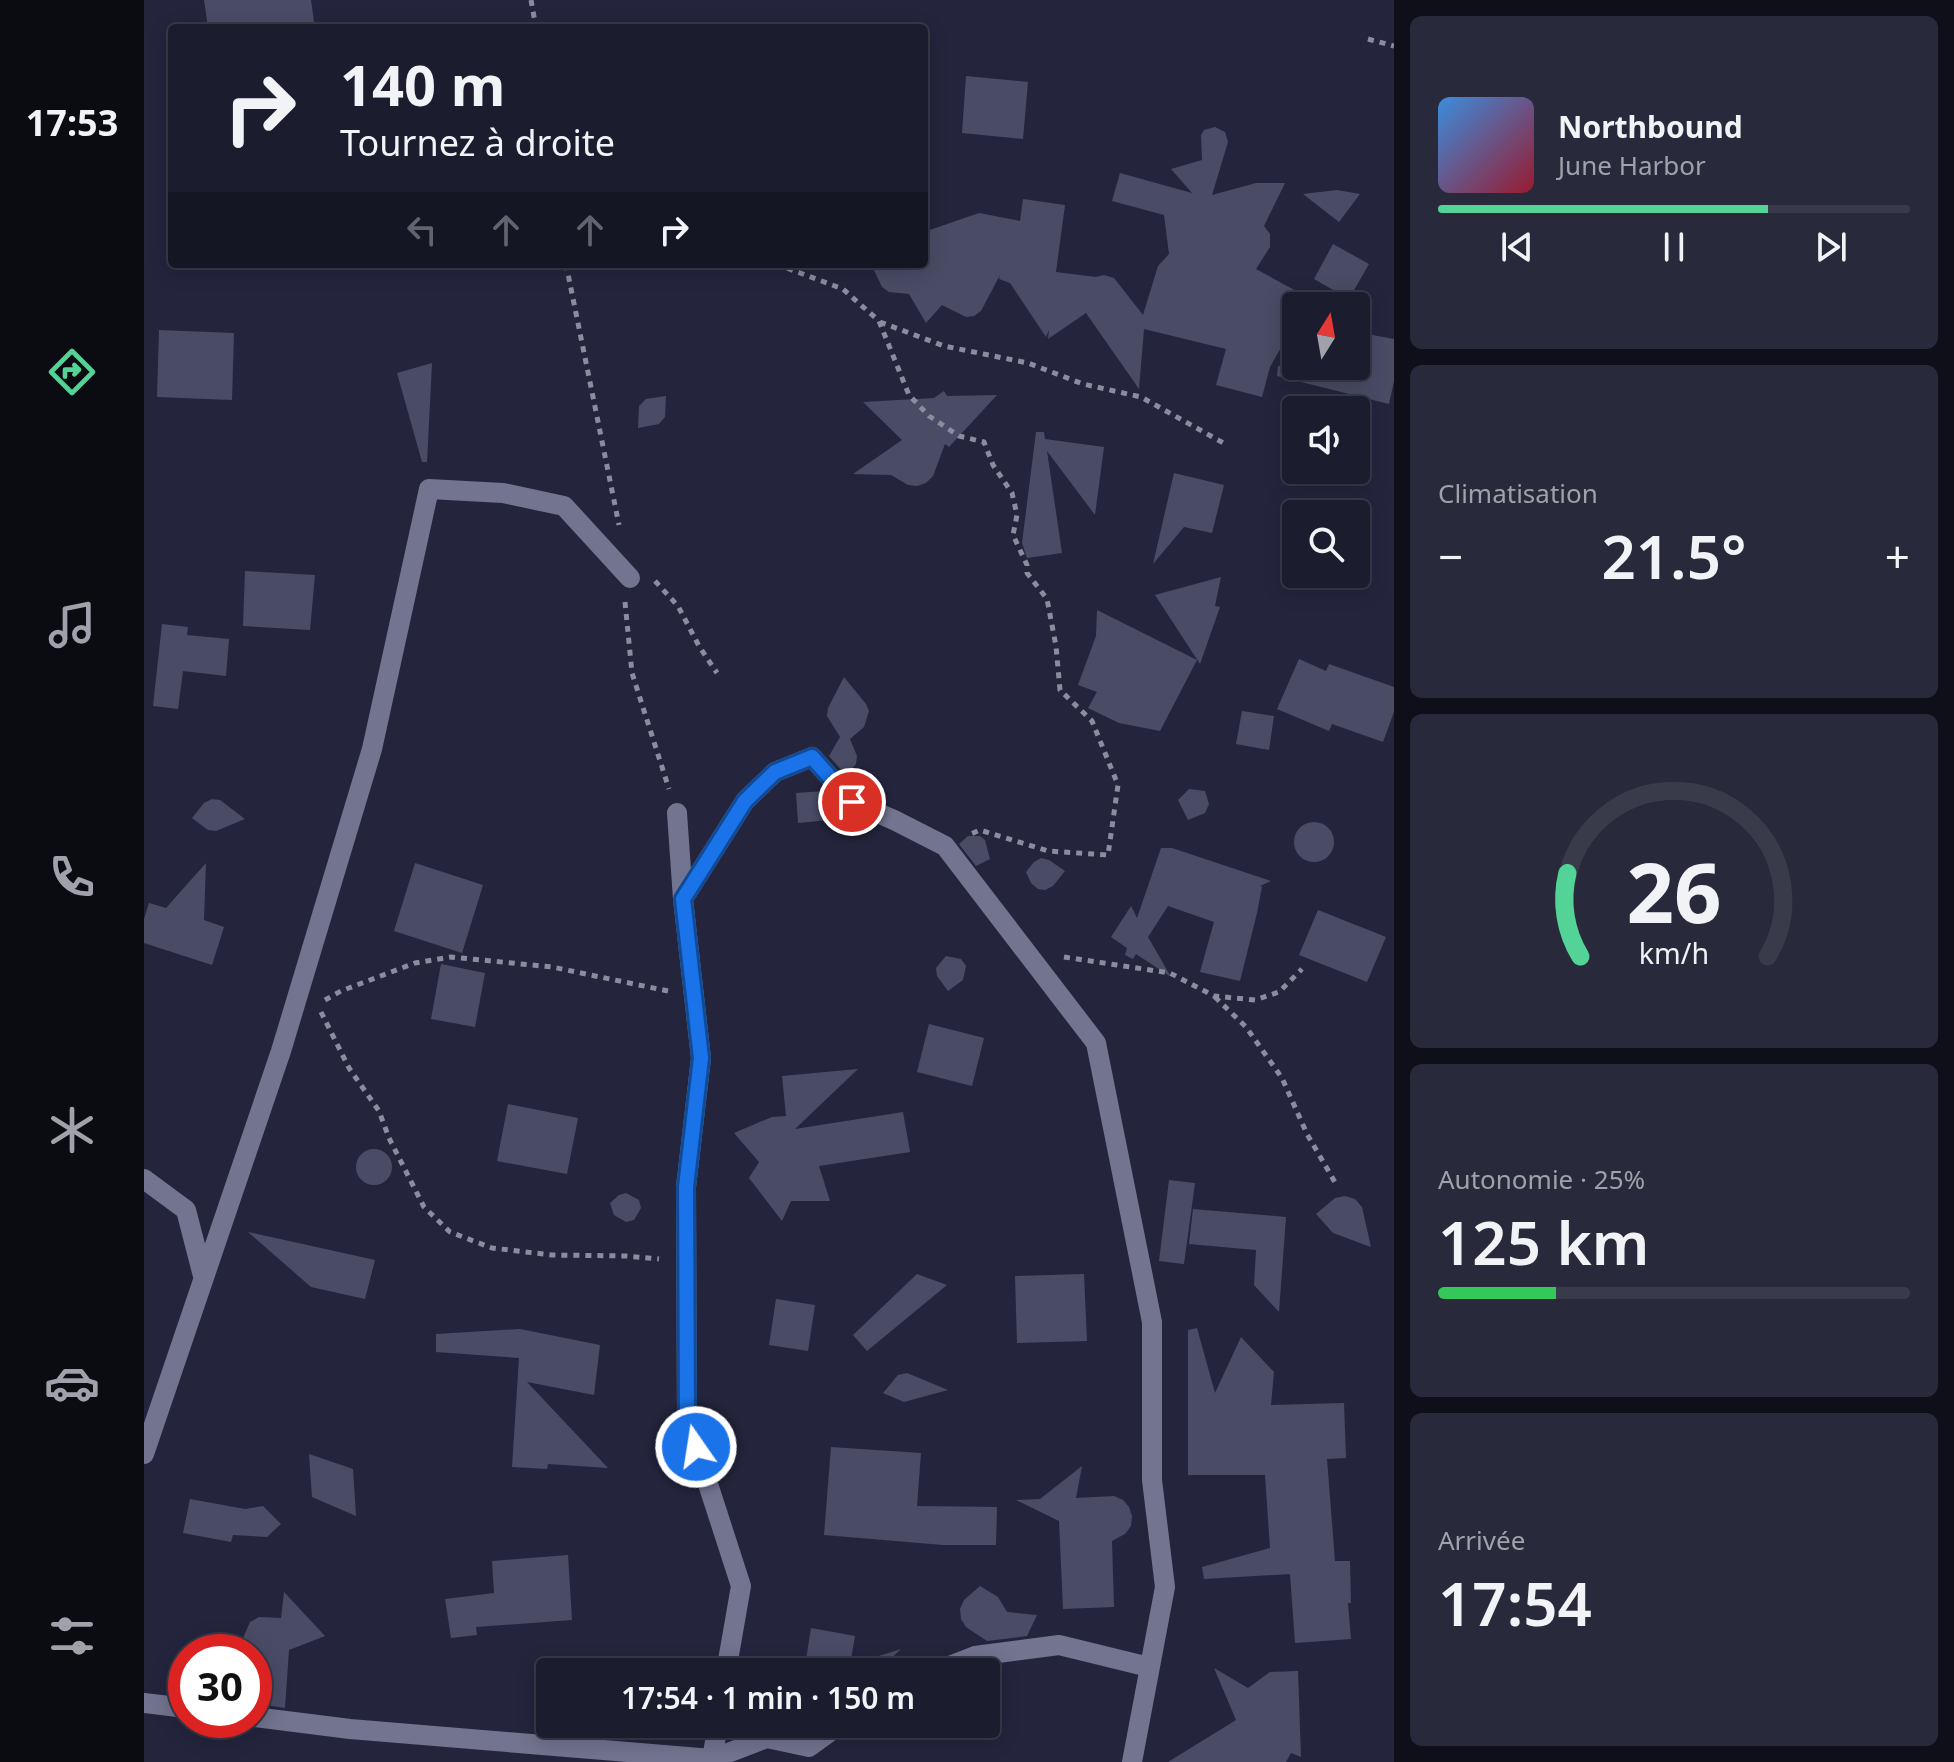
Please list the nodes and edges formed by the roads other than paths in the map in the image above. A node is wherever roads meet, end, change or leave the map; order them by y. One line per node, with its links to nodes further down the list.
1 (630, 578): 5 (street)
2 (677, 813): 3 (street)
3 (683, 899): 7 (street); 9 (street)
4 (144, 1179): 5 (street)
5 (203, 1276): 6 (street)
6 (144, 1454)
7 (728, 1658)
8 (970, 1658): 9 (street)
9 (1149, 1667): 18 (street)
10 (144, 1703): 11 (street)
11 (168, 1706)
12 (272, 1719): 17 (street)
13 (717, 1738): 17 (street)
14 (767, 1738): 16 (street)
15 (767, 1738): 17 (street)
16 (822, 1738)
17 (715, 1761)
18 (1132, 1762)

